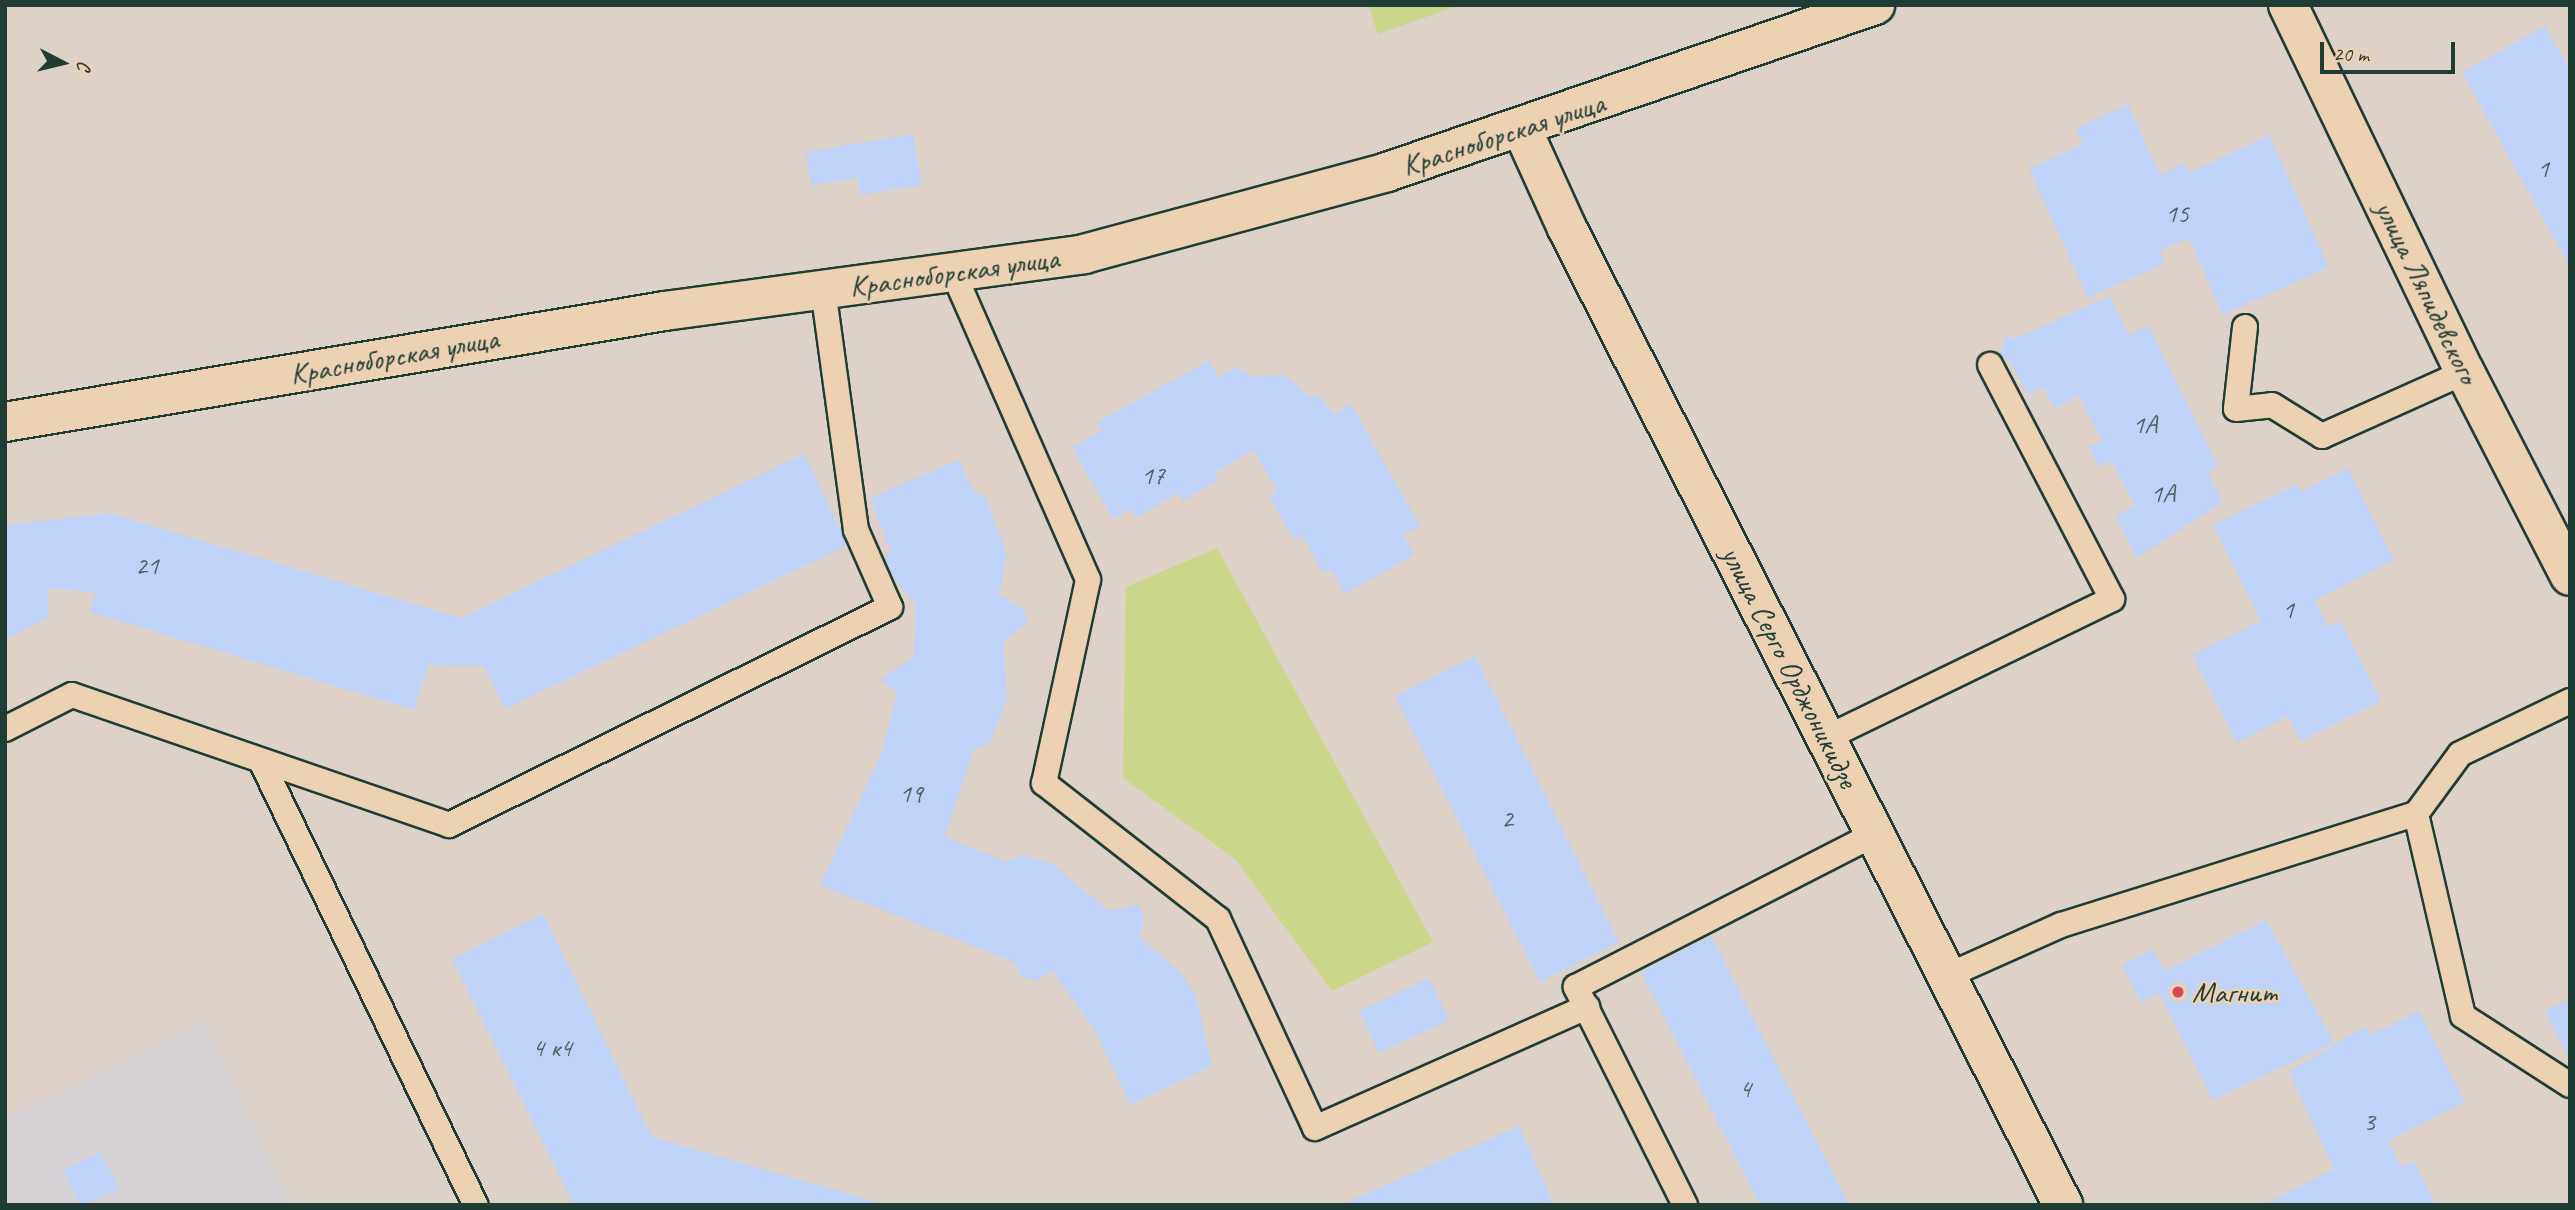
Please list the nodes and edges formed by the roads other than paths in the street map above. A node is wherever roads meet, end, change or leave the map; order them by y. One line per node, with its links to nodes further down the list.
1 (1875, 5): 3 (street, Красноборская улица)
2 (2288, 5): 8 (street, улица Ляпидевского)
3 (1521, 127): 4 (street, Красноборская улица); 13 (street, улица Серго Орджоникидзе)
4 (953, 272): 5 (street, Красноборская улица); 18 (lane)
5 (823, 290): 9 (street, Красноборская улица); 14 (lane)
6 (2245, 327): 8 (lane)
7 (1990, 365): 13 (lane)
8 (2465, 372): 10 (street, улица Ляпидевского)
9 (5, 422)
10 (2570, 576)
11 (2570, 701): 15 (lane)
12 (5, 729): 14 (lane)
13 (1826, 738): 16 (street, улица Серго Орджоникидзе)
14 (261, 761): 20 (lane)
15 (2416, 814): 17 (lane); 19 (lane)
16 (1875, 834): 17 (street, улица Серго Орджоникидзе); 18 (lane)
17 (1947, 976): 22 (street, улица Серго Орджоникидзе)
18 (1587, 1007): 21 (lane)
19 (2570, 1085)
20 (476, 1205)
21 (1685, 1205)
22 (2063, 1205)

